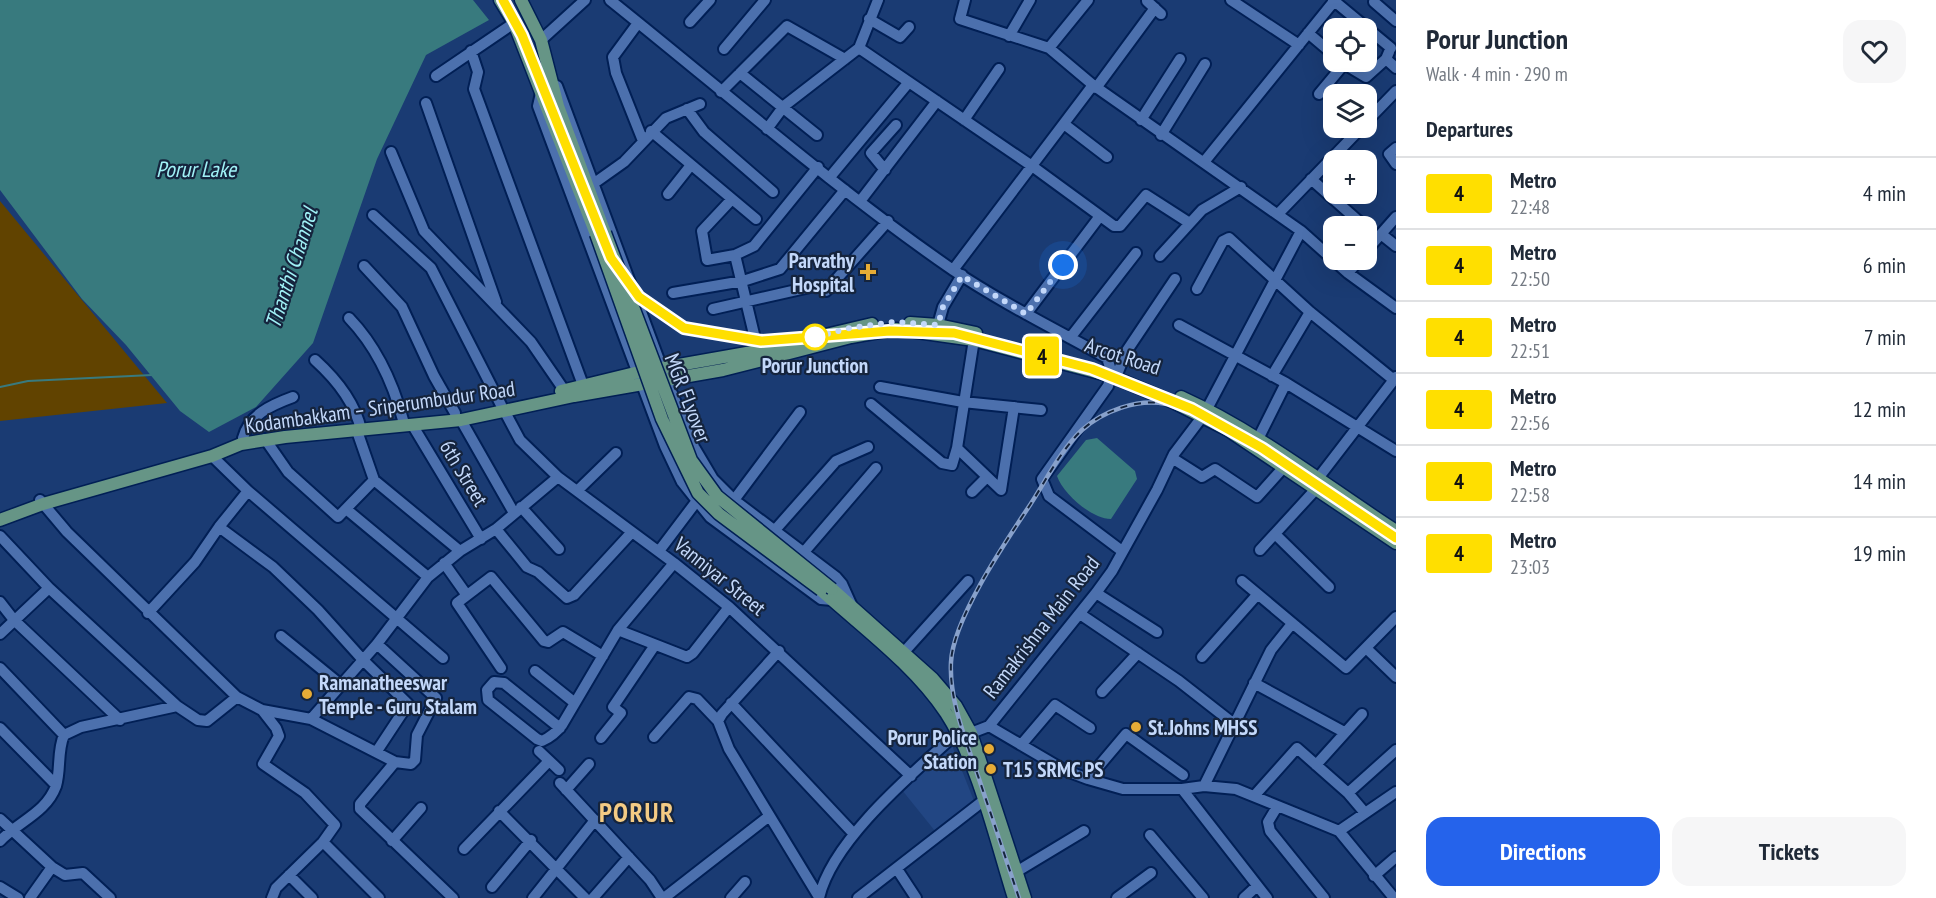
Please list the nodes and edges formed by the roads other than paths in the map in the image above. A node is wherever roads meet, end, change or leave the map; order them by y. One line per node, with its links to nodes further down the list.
1 (500, 0): 19 (main road, MGR FLyover)
2 (521, 0): 23 (main road, MGR FLyover)
3 (585, 0): 23 (street)
4 (610, 0): 17 (street)
5 (710, 0): 18 (street)
6 (765, 0): 28 (street)
7 (878, 0): 15 (street)
8 (965, 0): 22 (street)
9 (1030, 0): 22 (street)
10 (1088, 0): 27 (street)
11 (1231, 0): 24 (street)
12 (1334, 0): 21 (street); 29 (street)
13 (1374, 2): 16 (street)
14 (1154, 7): 44 (street)
15 (869, 19): 20 (street); 26 (street)
16 (1396, 21)
17 (638, 22): 46 (street); 65 (street)
18 (690, 22)
19 (514, 23): 30 (street); 47 (main road, MGR FLyover)
20 (909, 27)
21 (1308, 33): 24 (street); 25 (street)
22 (1009, 36): 27 (street)
23 (541, 40): 42 (main road, MGR FLyover)
24 (1299, 45): 70 (street)
25 (1323, 46)
26 (859, 48): 31 (street); 43 (street)
27 (1049, 48): 44 (street)
28 (724, 49)
29 (1391, 50): 34 (street); 35 (street)
30 (471, 51): 41 (street); 134 (street)
31 (845, 58): 40 (street); 52 (street)
32 (1180, 59): 57 (street)
33 (1205, 64): 63 (street)
34 (1377, 65)
35 (1396, 68)
36 (999, 69): 56 (street)
37 (1336, 72): 48 (street)
38 (1358, 72): 39 (street)
39 (1371, 72)
40 (740, 73): 46 (street); 52 (street)
41 (436, 76)
42 (552, 78): 53 (main road, MGR FLyover); 79 (street)
43 (909, 82): 49 (street); 77 (street)
44 (1095, 87): 57 (street); 58 (street)
45 (1396, 91): 55 (street)
46 (721, 92): 60 (street)
47 (541, 93): 53 (main road, MGR FLyover); 120 (street)
48 (1319, 94)
49 (937, 101): 56 (street); 76 (street)
50 (426, 103): 113 (street)
51 (700, 104): 54 (street)
52 (783, 106): 60 (street); 62 (street)
53 (553, 107): 199 (main road, MGR FLyover, bridge)
54 (687, 109): 61 (street); 82 (street)
55 (1377, 111)
56 (964, 120): 73 (street)
57 (1141, 120): 63 (street)
58 (1064, 124): 69 (street); 73 (street)
59 (896, 125): 76 (street)
60 (767, 129): 74 (street)
61 (651, 131): 65 (street); 72 (street)
62 (817, 135)
63 (1161, 135): 70 (street)
64 (1353, 138): 67 (street)
65 (643, 141): 79 (street)
66 (1396, 148): 71 (street)
67 (1343, 150)
68 (391, 152): 113 (street)
69 (1107, 157)
70 (1204, 162): 80 (street)
71 (1396, 164)
72 (691, 165): 83 (street); 84 (street)
73 (1032, 166): 88 (street); 103 (street)
74 (818, 167): 77 (street); 99 (street)
75 (1323, 169): 78 (street)
76 (885, 170): 85 (street)
77 (830, 177): 81 (street)
78 (1311, 179): 86 (street); 89 (street)
79 (593, 184): 116 (street)
80 (1241, 187): 86 (street); 93 (street)
81 (845, 190): 85 (street); 106 (street)
82 (773, 192)
83 (668, 194)
84 (732, 199): 91 (street); 99 (street)
85 (861, 200): 92 (street)
86 (1278, 214): 94 (street)
87 (373, 215): 141 (street, Vanniyar Street)
88 (1100, 216): 93 (street); 118 (street)
89 (1352, 216)
90 (1396, 217): 95 (street)
91 (756, 219)
92 (888, 221): 103 (street); 110 (street)
93 (1188, 222): 100 (street)
94 (1301, 231): 104 (street); 107 (street, Ramakrishna Main Road)
95 (1379, 236): 96 (street); 97 (street)
96 (1377, 238)
97 (1396, 246)
98 (1136, 253): 124 (street)
99 (735, 255): 106 (street)
100 (1160, 256)
101 (364, 266): 145 (street)
102 (1351, 270): 104 (street)
103 (958, 273): 118 (street); 122 (street)
104 (1348, 273): 114 (street)
105 (1175, 279): 129 (street)
106 (743, 281): 111 (street); 112 (street)
107 (1275, 281): 109 (street); 117 (street); 126 (street, Ramakrishna Main Road)
108 (810, 288): 112 (street)
109 (1197, 289)
110 (826, 291)
111 (673, 293)
112 (747, 303): 115 (street); 125 (street)
113 (497, 305): 136 (street)
114 (1396, 308)
115 (713, 309)
116 (642, 312): 120 (main road); 128 (street)
117 (1310, 312): 130 (street); 132 (street)
118 (1026, 314): 124 (street)
119 (349, 318): 146 (street, 6th Street)
120 (619, 320): 131 (street)
121 (1179, 325): 126 (street)
122 (937, 329): 123 (main road, Arcot Road); 125 (main road, Arcot Road); 128 (main road, Arcot Road)
123 (974, 336): 129 (main road, Arcot Road); 138 (street)
124 (1070, 338): 129 (street)
125 (758, 351): 128 (main road, Arcot Road)
126 (1235, 356): 130 (street); 144 (street, Ramakrishna Main Road)
127 (315, 360): 149 (street)
128 (664, 373): 131 (main road, Kodambakkam – Sriperumbudur Road); 147 (street)
129 (1113, 373): 144 (main road, Arcot Road); 190 (street)
130 (1272, 376): 133 (street)
131 (640, 378): 134 (main road, Kodambakkam – Sriperumbudur Road); 141 (main road, Kodambakkam – Sriperumbudur Road); 150 (street)
132 (1395, 379): 148 (street)
133 (1286, 383): 148 (street); 153 (street)
134 (583, 385): 136 (main road, Kodambakkam – Sriperumbudur Road)
135 (880, 387): 138 (street)
136 (564, 390): 141 (main road, Kodambakkam – Sriperumbudur Road)
137 (293, 397): 151 (street)
138 (963, 402): 140 (street); 155 (street)
139 (871, 404): 155 (street)
140 (1014, 407): 142 (street); 164 (street)
141 (503, 408): 145 (main road, Kodambakkam – Sriperumbudur Road); 163 (street, Vanniyar Street)
142 (1041, 410)
143 (800, 412): 170 (street)
144 (1204, 413): 153 (main road, Arcot Road); 160 (street, Ramakrishna Main Road); 161 (main road, Arcot Road)
145 (458, 416): 146 (main road, Kodambakkam – Sriperumbudur Road); 174 (street)
146 (408, 423): 149 (main road, Kodambakkam – Sriperumbudur Road); 184 (street, 6th Street)
147 (684, 423): 150 (street); 170 (street)
148 (1358, 426): 156 (street); 166 (street)
149 (359, 428): 151 (main road, Kodambakkam – Sriperumbudur Road); 152 (main road, Kodambakkam – Sriperumbudur Road); 165 (street)
150 (659, 432): 172 (street)
151 (243, 438): 159 (main road, Kodambakkam – Sriperumbudur Road)
152 (265, 439): 158 (main road, Kodambakkam – Sriperumbudur Road); 173 (street)
153 (1258, 439): 166 (main road, Arcot Road)
154 (868, 447): 179 (street)
155 (957, 448): 164 (street)
156 (1396, 451)
157 (616, 453): 167 (street)
158 (212, 456): 159 (main road, Kodambakkam – Sriperumbudur Road); 168 (street)
159 (191, 458): 171 (main road, Kodambakkam – Sriperumbudur Road)
160 (1172, 458): 161 (street); 190 (street, Ramakrishna Main Road)
161 (1284, 466): 166 (main road, Arcot Road)
162 (876, 468): 191 (street)
163 (558, 477): 167 (street, Vanniyar Street); 174 (street)
164 (987, 477): 169 (street)
165 (374, 480): 173 (street); 188 (street)
166 (1317, 483): 180 (main road, Arcot Road); 182 (street); 185 (main road, Arcot Road)
167 (577, 491): 181 (street, Vanniyar Street)
168 (248, 492): 177 (street); 209 (street)
169 (972, 492)
170 (734, 500): 179 (street)
171 (42, 502): 175 (main road, Kodambakkam – Sriperumbudur Road); 176 (main road, Kodambakkam – Sriperumbudur Road); 206 (street)
172 (696, 502): 189 (street); 199 (street)
173 (346, 509): 194 (street)
174 (517, 510): 178 (street); 186 (street)
175 (0, 513)
176 (0, 520)
177 (219, 527): 206 (street); 225 (street)
178 (496, 529): 181 (street); 184 (street)
179 (775, 530): 191 (street)
180 (1396, 531)
181 (632, 532): 189 (street, Vanniyar Street)
182 (1275, 534): 187 (street); 197 (street)
183 (0, 536): 198 (street)
184 (481, 539): 188 (street)
185 (1396, 543)
186 (559, 549)
187 (1260, 550)
188 (460, 551): 193 (street)
189 (659, 551): 192 (street, Vanniyar Street)
190 (1122, 551): 200 (street, Ramakrishna Main Road)
191 (804, 552): 204 (street)
192 (674, 562): 205 (street, Vanniyar Street); 212 (street)
193 (444, 563): 194 (street); 201 (street)
194 (428, 577): 209 (street)
195 (968, 581): 220 (street)
196 (1242, 581): 202 (street)
197 (1329, 587)
198 (49, 588): 210 (street); 236 (street)
199 (829, 593): 204 (main road, MGR FLyover); 248 (main road)
200 (1096, 593): 207 (street, Ramakrishna Main Road); 213 (street)
201 (466, 594): 222 (street); 227 (street)
202 (1257, 595): 211 (street); 223 (street)
203 (0, 602): 210 (street)
204 (850, 604): 220 (main road, MGR FLyover)
205 (729, 607): 217 (street); 219 (street, Vanniyar Street)
206 (148, 613): 233 (street)
207 (1080, 614): 221 (street); 243 (street, Ramakrishna Main Road)
208 (1396, 617): 218 (street)
209 (397, 619): 216 (street); 224 (street)
210 (14, 621): 214 (street); 240 (street)
211 (1291, 625): 218 (street); 230 (street)
212 (618, 630): 217 (street); 222 (street)
213 (1157, 632)
214 (0, 634)
215 (281, 636): 231 (street)
216 (377, 644): 225 (street); 258 (street)
217 (655, 645): 252 (street)
218 (1367, 649): 229 (street)
219 (779, 651): 235 (street); 263 (street, Vanniyar Street)
220 (904, 652): 249 (main road, MGR FLyover)
221 (1138, 653): 232 (street); 242 (street)
222 (603, 656): 234 (street)
223 (1202, 657)
224 (443, 658)
225 (363, 660): 231 (street); 255 (street)
226 (0, 668): 250 (street)
227 (501, 668)
228 (535, 671): 234 (street)
229 (1396, 677)
230 (1254, 683): 242 (street); 247 (street)
231 (340, 685): 239 (street)
232 (1102, 692)
233 (237, 697): 236 (street); 237 (street)
234 (575, 703): 245 (street)
235 (731, 703): 241 (street); 282 (street)
236 (177, 706): 240 (street)
237 (262, 710): 239 (street); 287 (street)
238 (1362, 714): 247 (street)
239 (311, 719): 255 (street)
240 (120, 720): 250 (street)
241 (718, 721): 251 (street); 276 (street)
242 (1234, 724): 266 (street)
243 (989, 726): 249 (street); 253 (street)
244 (0, 728): 265 (street)
245 (560, 728): 245 (street)
246 (1090, 728): 253 (street)
247 (1344, 732): 260 (street)
248 (957, 733): 263 (street); 271 (main road)
249 (971, 733): 288 (main road, MGR FLyover)
250 (64, 735): 265 (street)
251 (654, 737)
252 (601, 738)
253 (1021, 745): 264 (street)
254 (1396, 750): 268 (street)
255 (377, 751): 258 (street)
256 (539, 751): 257 (street)
257 (549, 760): 261 (street); 274 (street)
258 (395, 762): 286 (street)
259 (589, 764): 278 (street)
260 (1316, 765): 268 (street); 269 (street)
261 (560, 770)
262 (1183, 775): 264 (street)
263 (911, 776): 282 (street)
264 (1088, 779): 267 (street)
265 (56, 786): 279 (street)
266 (1204, 786): 267 (street); 269 (street)
267 (1182, 789): 301 (street)
268 (1348, 793): 275 (street)
269 (1255, 795): 272 (street)
270 (1395, 796): 275 (street)
271 (983, 801): 288 (main road); 294 (street)
272 (1277, 807): 281 (street); 324 (street)
273 (421, 808): 286 (street)
274 (500, 811): 284 (street); 289 (street)
275 (1365, 813): 281 (street)
276 (768, 817): 303 (street); 314 (street)
277 (0, 819): 279 (street)
278 (595, 820): 290 (street); 293 (street)
279 (10, 830): 285 (street); 292 (street)
280 (1084, 831): 295 (street)
281 (1339, 831): 298 (street)
282 (854, 834): 303 (street)
283 (1150, 836): 321 (street)
284 (531, 840): 293 (street); 302 (street)
285 (0, 841)
286 (392, 841): 310 (street)
287 (322, 842): 297 (street); 309 (street)
288 (1002, 845): 295 (main road); 318 (main road)
289 (464, 849)
290 (629, 857): 313 (street); 314 (street)
291 (1396, 857): 298 (street)
292 (52, 867): 305 (street); 306 (street)
293 (556, 867): 311 (street); 312 (street)
294 (897, 869): 316 (street); 317 (street)
295 (1016, 872): 319 (main road)
296 (1151, 873): 320 (street)
297 (289, 875): 307 (street); 308 (street)
298 (1374, 876): 325 (street)
299 (745, 882): 315 (street)
300 (0, 886): 304 (street)
301 (1257, 886): 322 (street); 323 (street)
302 (492, 887)
303 (819, 897)
304 (18, 898)
305 (30, 898)
306 (110, 898)
307 (272, 898)
308 (312, 898)
309 (379, 898)
310 (453, 898)
311 (533, 898)
312 (585, 898)
313 (593, 898)
314 (663, 898)
315 (731, 898)
316 (858, 898)
317 (916, 898)
318 (1014, 898)
319 (1026, 898)
320 (1117, 898)
321 (1203, 898)
322 (1244, 898)
323 (1267, 898)
324 (1324, 898)
325 (1394, 898)

